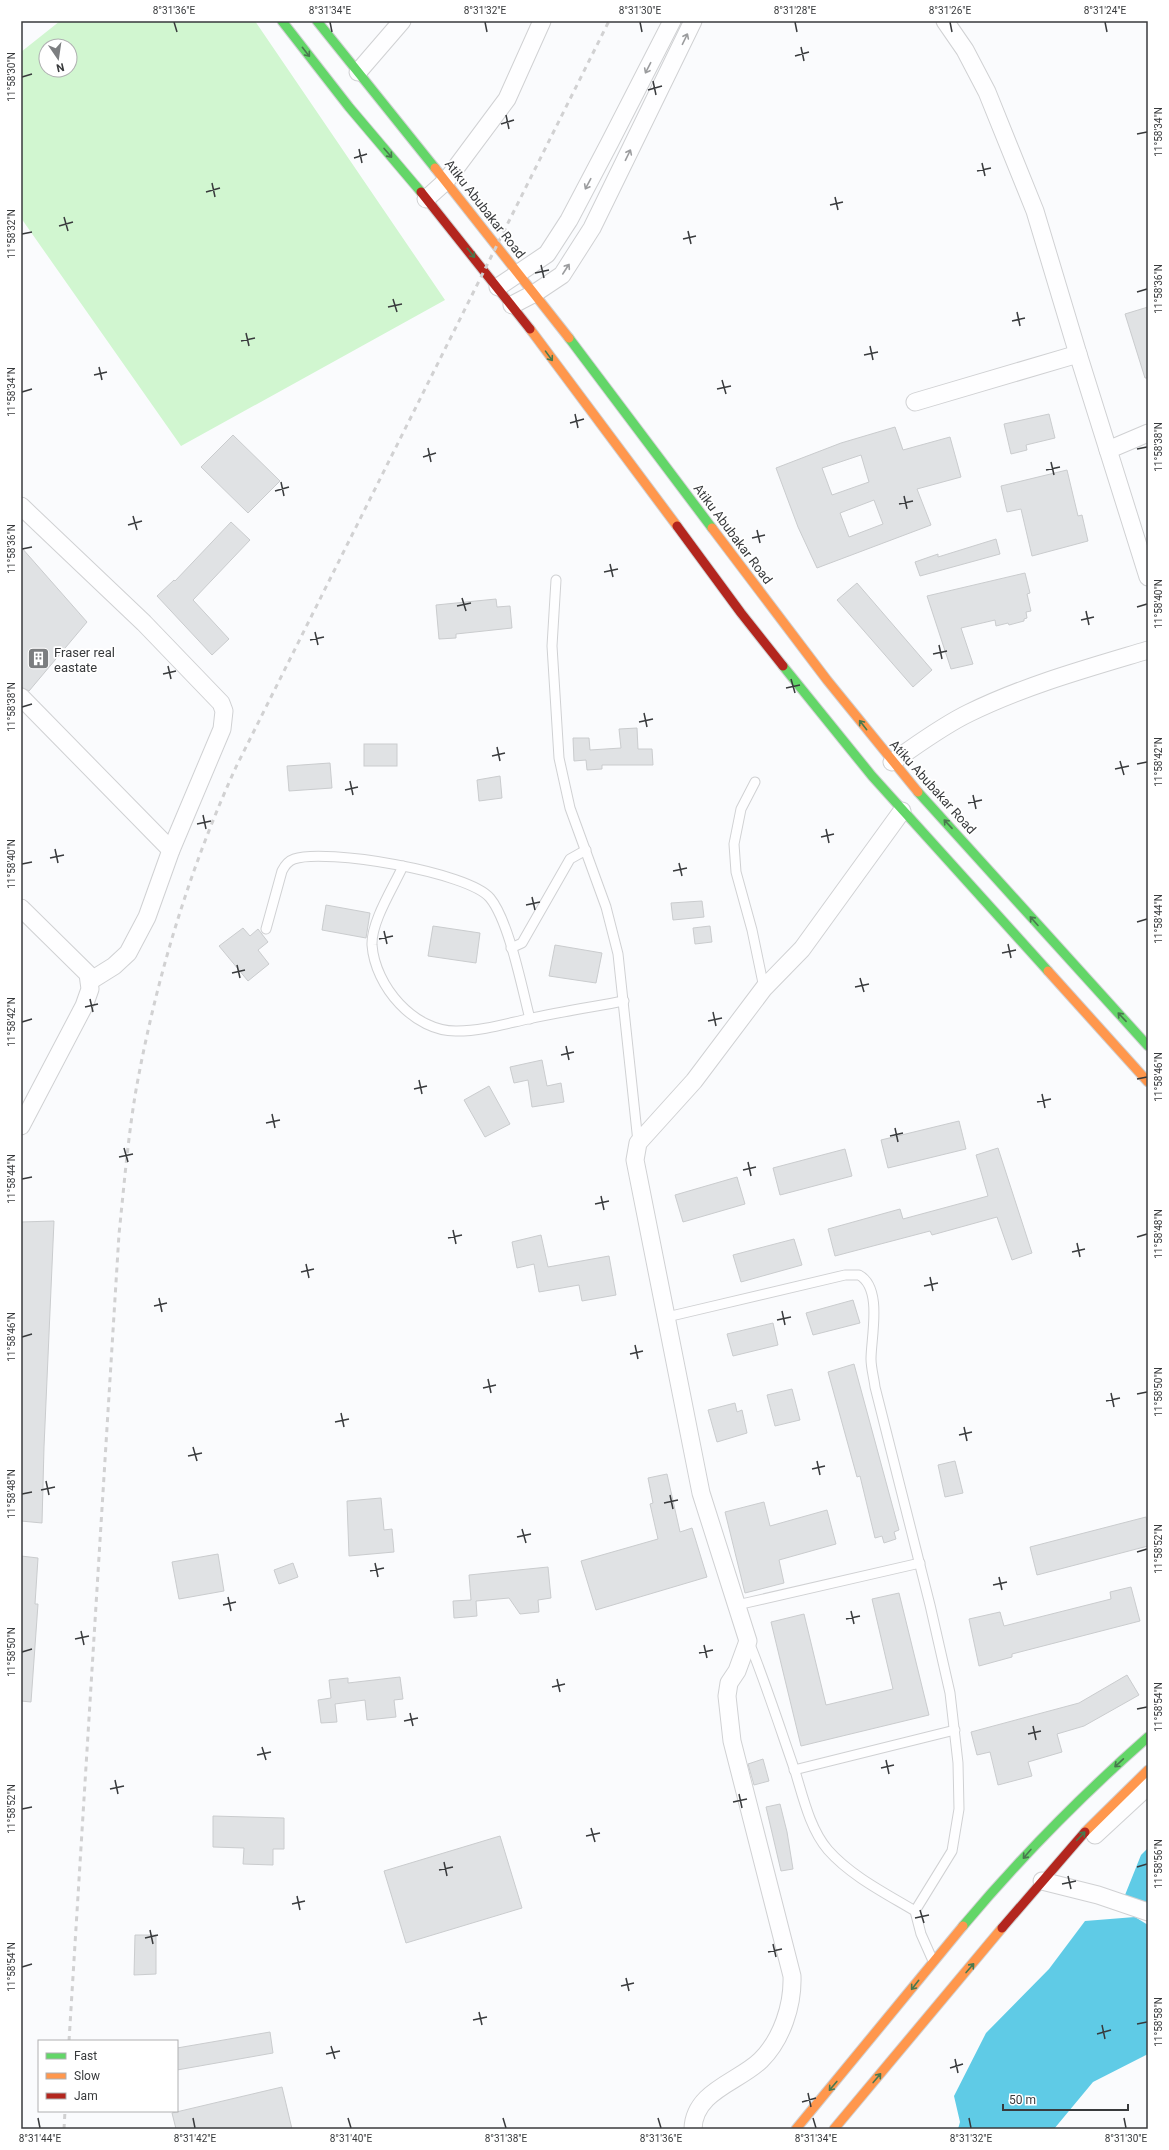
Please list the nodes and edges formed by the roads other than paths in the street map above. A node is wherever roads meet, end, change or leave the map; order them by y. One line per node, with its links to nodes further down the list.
1 (282, 21): 10 (street, one-way to 10)
2 (402, 21): 8 (street)
3 (542, 21): 9 (street)
4 (672, 21): 11 (street, one-way to 11)
5 (693, 21): 13 (street, one-way to 5)
6 (945, 21): 15 (street)
7 (319, 22): 8 (street, Atiku Abubakar Road)
8 (358, 72): 9 (street, Atiku Abubakar Road)
9 (446, 181): 10 (street); 11 (street, Atiku Abubakar Road)
10 (426, 199): 12 (street, one-way to 12)
11 (519, 274): 12 (street); 13 (street, Atiku Abubakar Road)
12 (498, 287): 14 (street)
13 (535, 293): 14 (street); 24 (street, Atiku Abubakar Road, one-way to 13)
14 (512, 305): 26 (street, one-way to 26)
15 (1078, 354): 16 (street); 18 (street)
16 (915, 402)
17 (1148, 433): 18 (street)
18 (1108, 450): 20 (street)
19 (21, 506): 27 (street)
20 (1148, 577)
21 (556, 580): 28 (lane)
22 (1148, 650): 24 (street)
23 (21, 697): 27 (street)
24 (892, 762): 37 (street, Atiku Abubakar Road, one-way to 24)
25 (755, 782): 34 (lane)
26 (902, 811): 34 (street); 38 (street)
27 (171, 850): 33 (street)
28 (586, 850): 32 (lane); 35 (lane)
29 (403, 866): 31 (lane); 32 (lane); 36 (lane)
30 (21, 908): 33 (street)
31 (266, 930)
32 (511, 948): 36 (lane)
33 (90, 981): 39 (street)
34 (764, 988): 40 (street)
35 (624, 1001): 36 (lane); 40 (lane)
36 (530, 1019)
37 (1148, 1046)
38 (1148, 1082)
39 (21, 1126)
40 (638, 1143): 41 (street)
41 (667, 1317): 42 (lane); 43 (street)
42 (920, 1563): 43 (lane); 45 (lane)
43 (737, 1606): 44 (street)
44 (748, 1641): 47 (lane); 55 (street)
45 (955, 1730): 47 (lane); 52 (lane)
46 (1148, 1737): 54 (street, one-way to 54)
47 (794, 1770): 52 (lane)
48 (1148, 1770): 50 (street, one-way to 48)
49 (1148, 1786): 50 (street)
50 (1057, 1862): 51 (street)
51 (1042, 1881): 53 (street); 57 (street, one-way to 51)
52 (915, 1911): 54 (lane)
53 (1148, 1912)
54 (933, 1961): 56 (street, one-way to 56)
55 (693, 2129)
56 (796, 2129)
57 (834, 2129)

